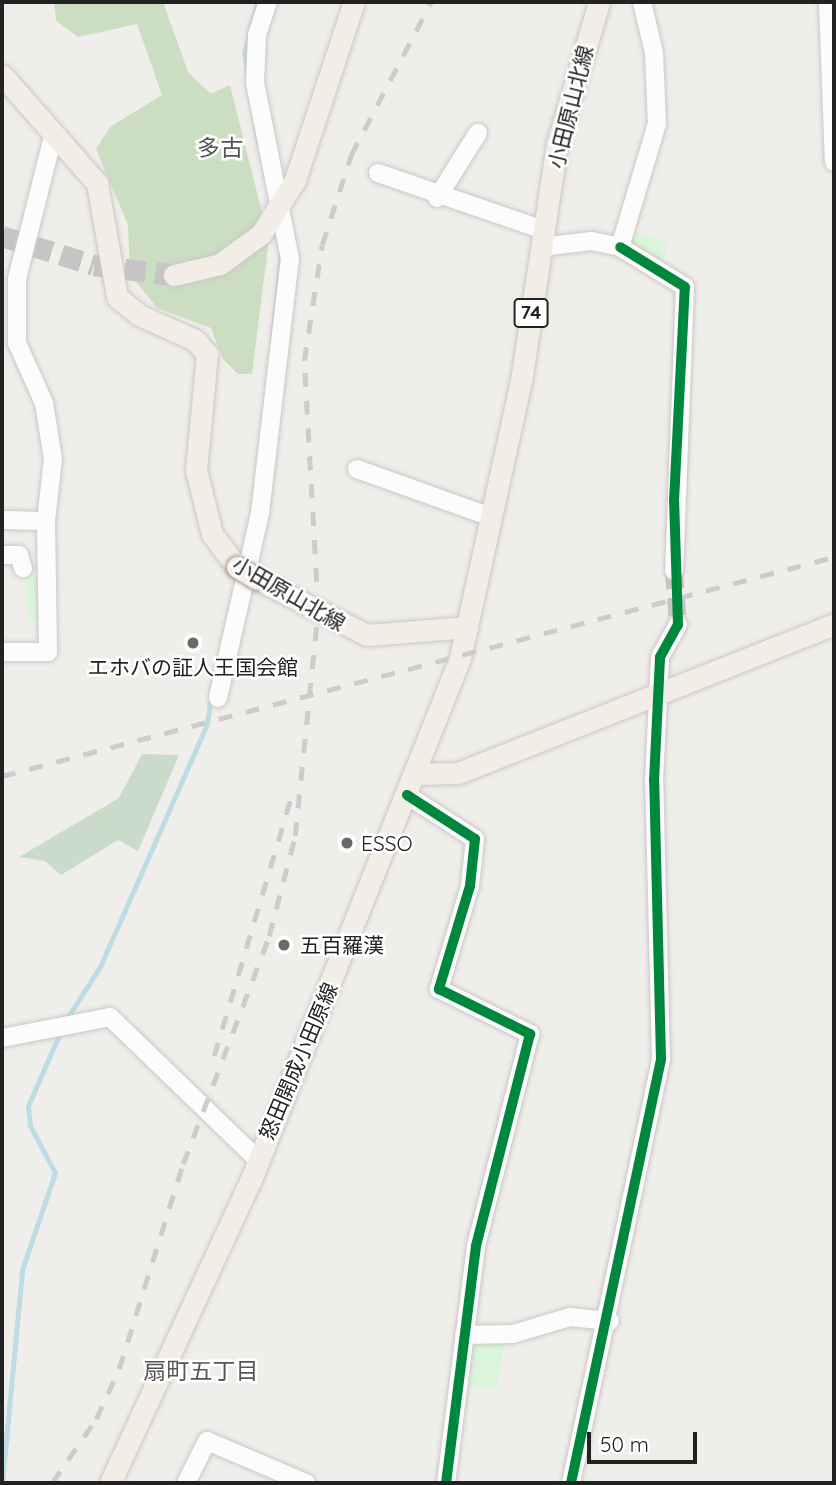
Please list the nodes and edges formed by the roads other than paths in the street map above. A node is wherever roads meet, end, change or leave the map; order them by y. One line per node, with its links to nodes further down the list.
1 (268, 2): 27 (street)
2 (354, 2): 14 (main road)
3 (599, 2): 12 (main road, 小田原山北線 / 74)
4 (642, 2): 13 (street)
5 (828, 2): 9 (street)
6 (2, 75): 8 (main road, 小田原山北線)
7 (478, 133): 11 (street)
8 (53, 137): 18 (street); 24 (main road, 小田原山北線, bridge)
9 (834, 162)
10 (377, 173): 11 (street)
11 (437, 198): 12 (street)
12 (543, 238): 13 (street); 16 (main road, 小田原山北線 / 74)
13 (620, 247): 21 (street)
14 (174, 275)
15 (357, 469): 16 (street)
16 (491, 517): 24 (main road, 小田原山北線 / 74)
17 (2, 520): 18 (street)
18 (46, 521): 25 (street)
19 (2, 555): 20 (street)
20 (23, 568)
21 (674, 571)
22 (834, 624): 26 (main road)
23 (678, 625): 26 (street)
24 (468, 627): 28 (main road, 小田原山北線 / 74)
25 (2, 652)
26 (658, 692): 28 (main road); 31 (street)
27 (218, 698)
28 (411, 785): 30 (main road, 怒田開成小田原線); 32 (street)
29 (2, 1038): 30 (street)
30 (257, 1159): 33 (main road, 怒田開成小田原線)
31 (610, 1321): 32 (street); 37 (street)
32 (464, 1335): 36 (street)
33 (110, 1483)
34 (186, 1483): 35 (street)
35 (306, 1483)
36 (446, 1483)
37 (571, 1483)

